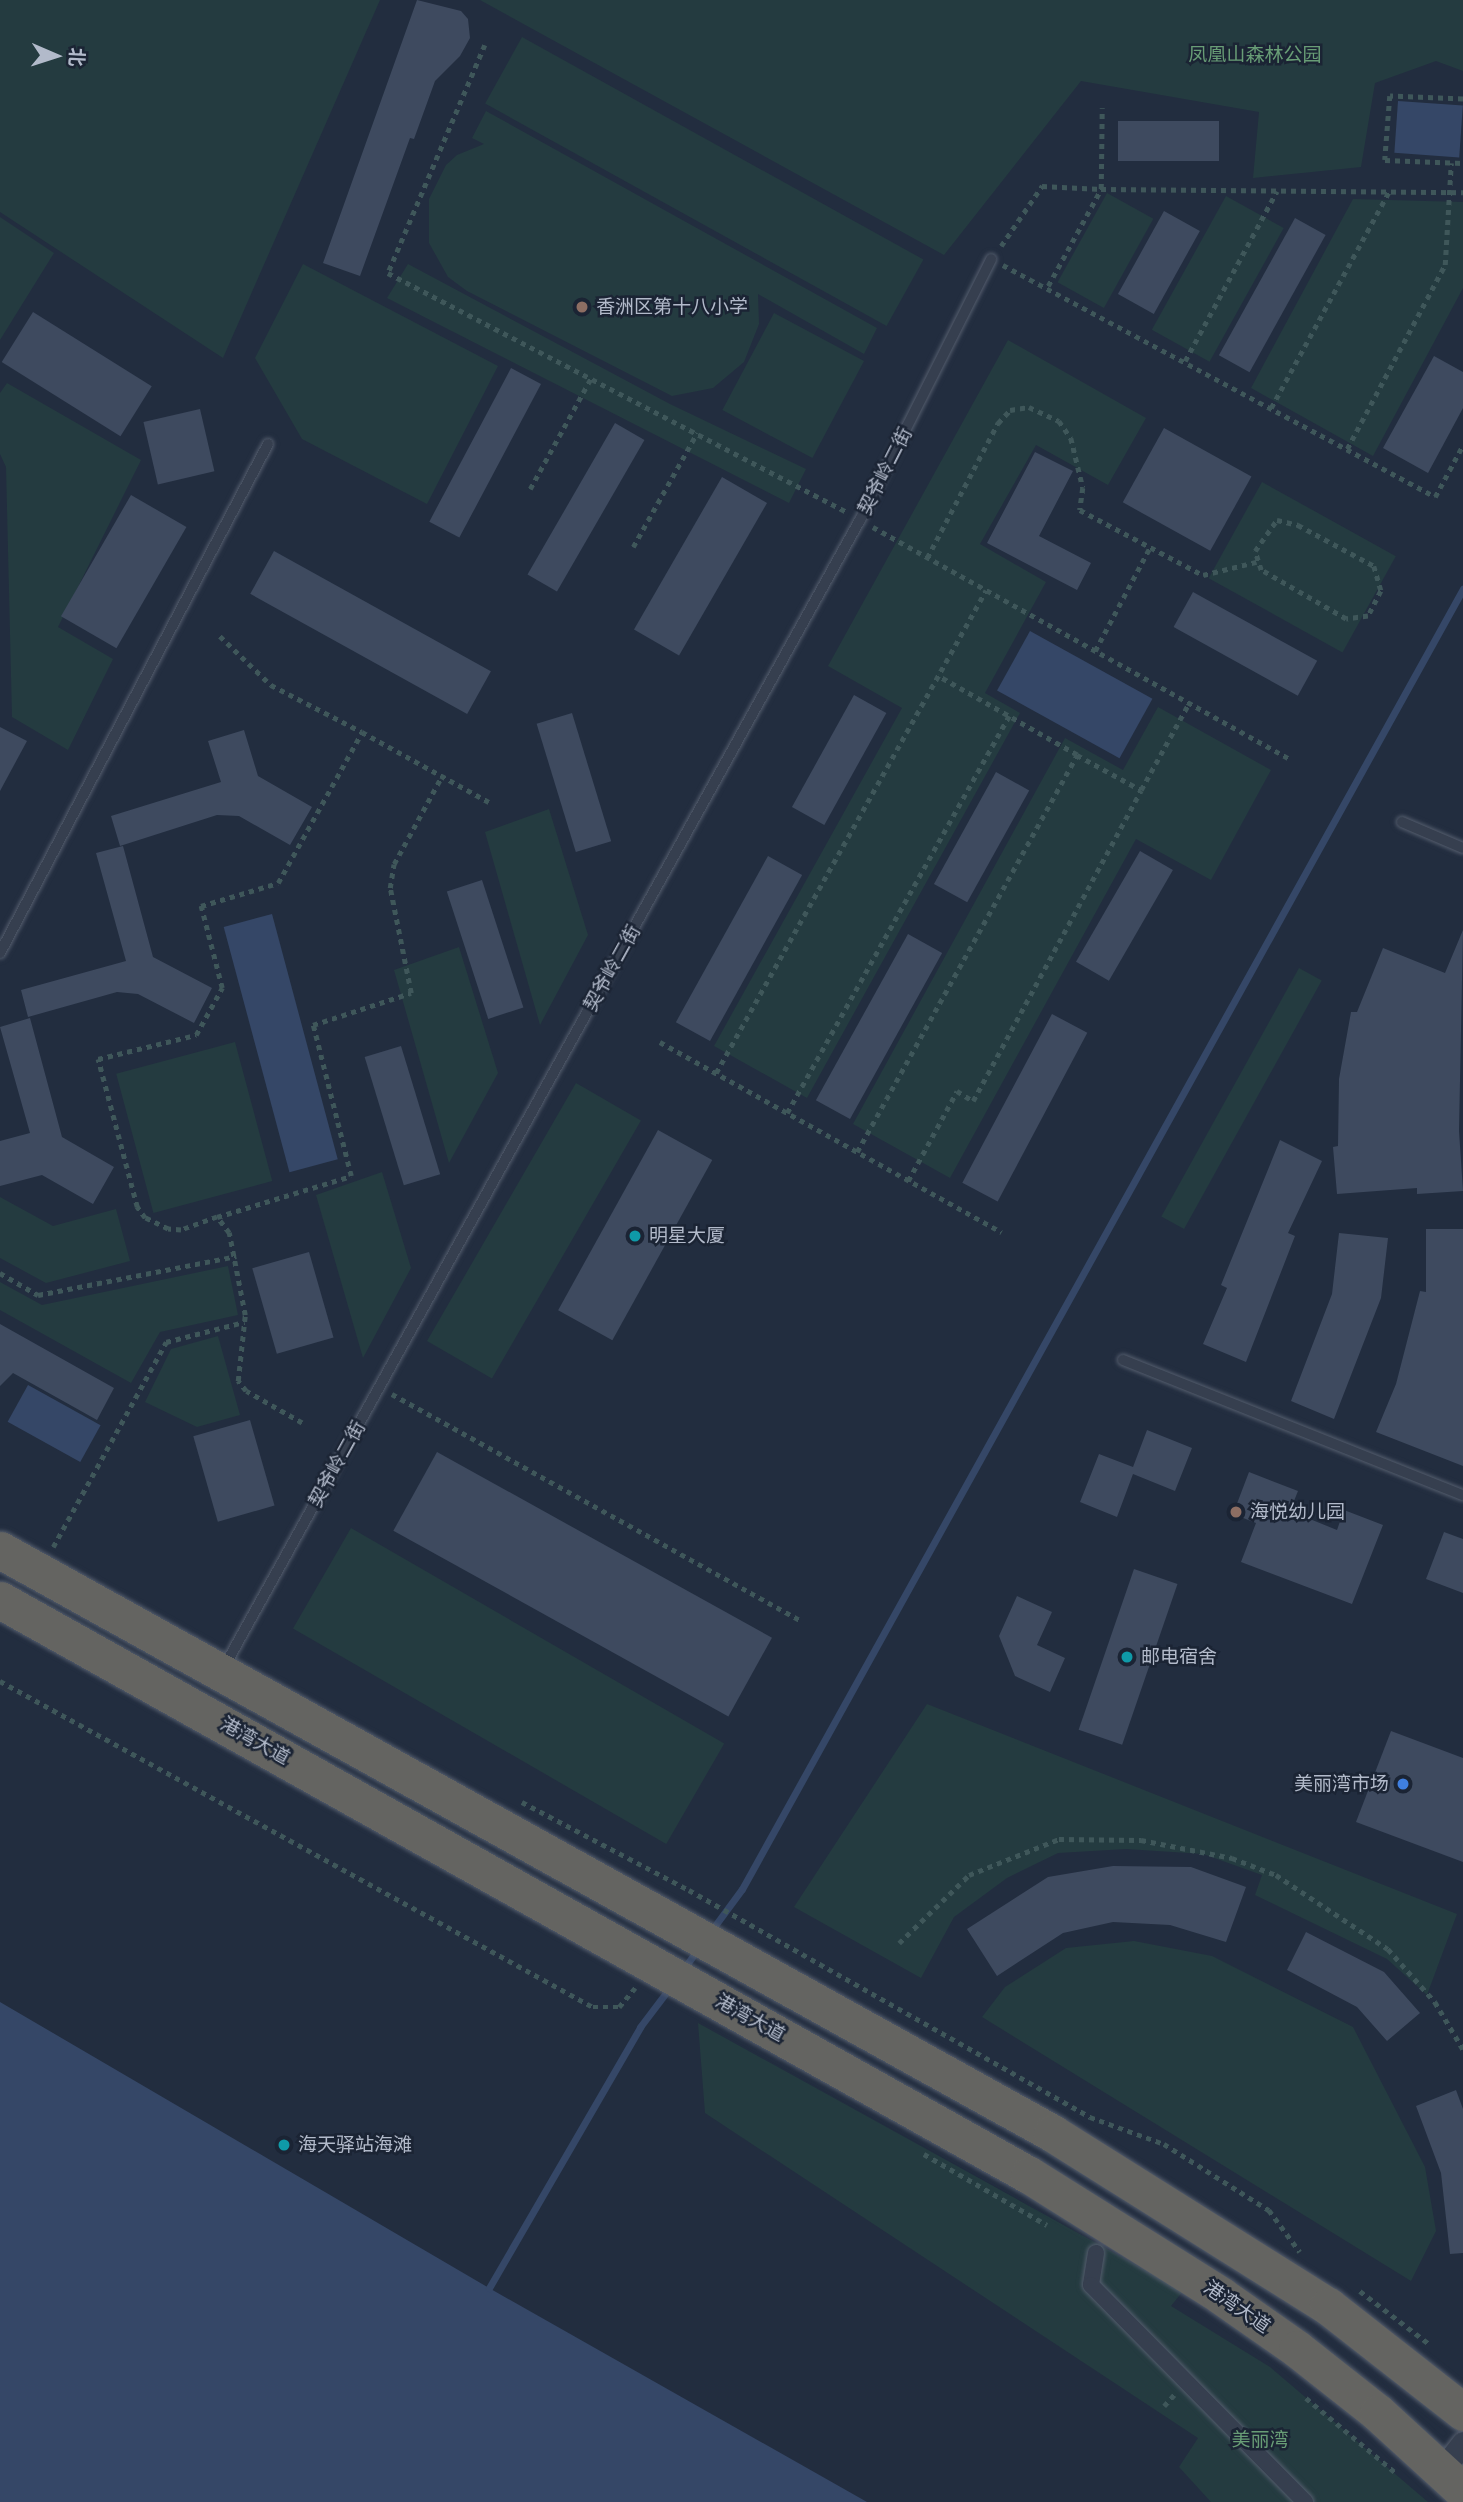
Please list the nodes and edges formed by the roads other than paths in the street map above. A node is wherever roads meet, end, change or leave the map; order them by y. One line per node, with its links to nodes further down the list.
1 (991, 259): 10 (lane, 契爷岭二街)
2 (268, 444): 5 (lane)
3 (1402, 822): 4 (lane)
4 (1463, 848)
5 (0, 953)
6 (1123, 1360): 7 (lane)
7 (1463, 1495)
8 (0, 1550): 10 (highway)
9 (0, 1600): 13 (highway, 港湾大道)
10 (222, 1672): 12 (highway)
11 (1096, 2253): 14 (street)
12 (1463, 2413)
13 (1456, 2468)
14 (1305, 2502)

